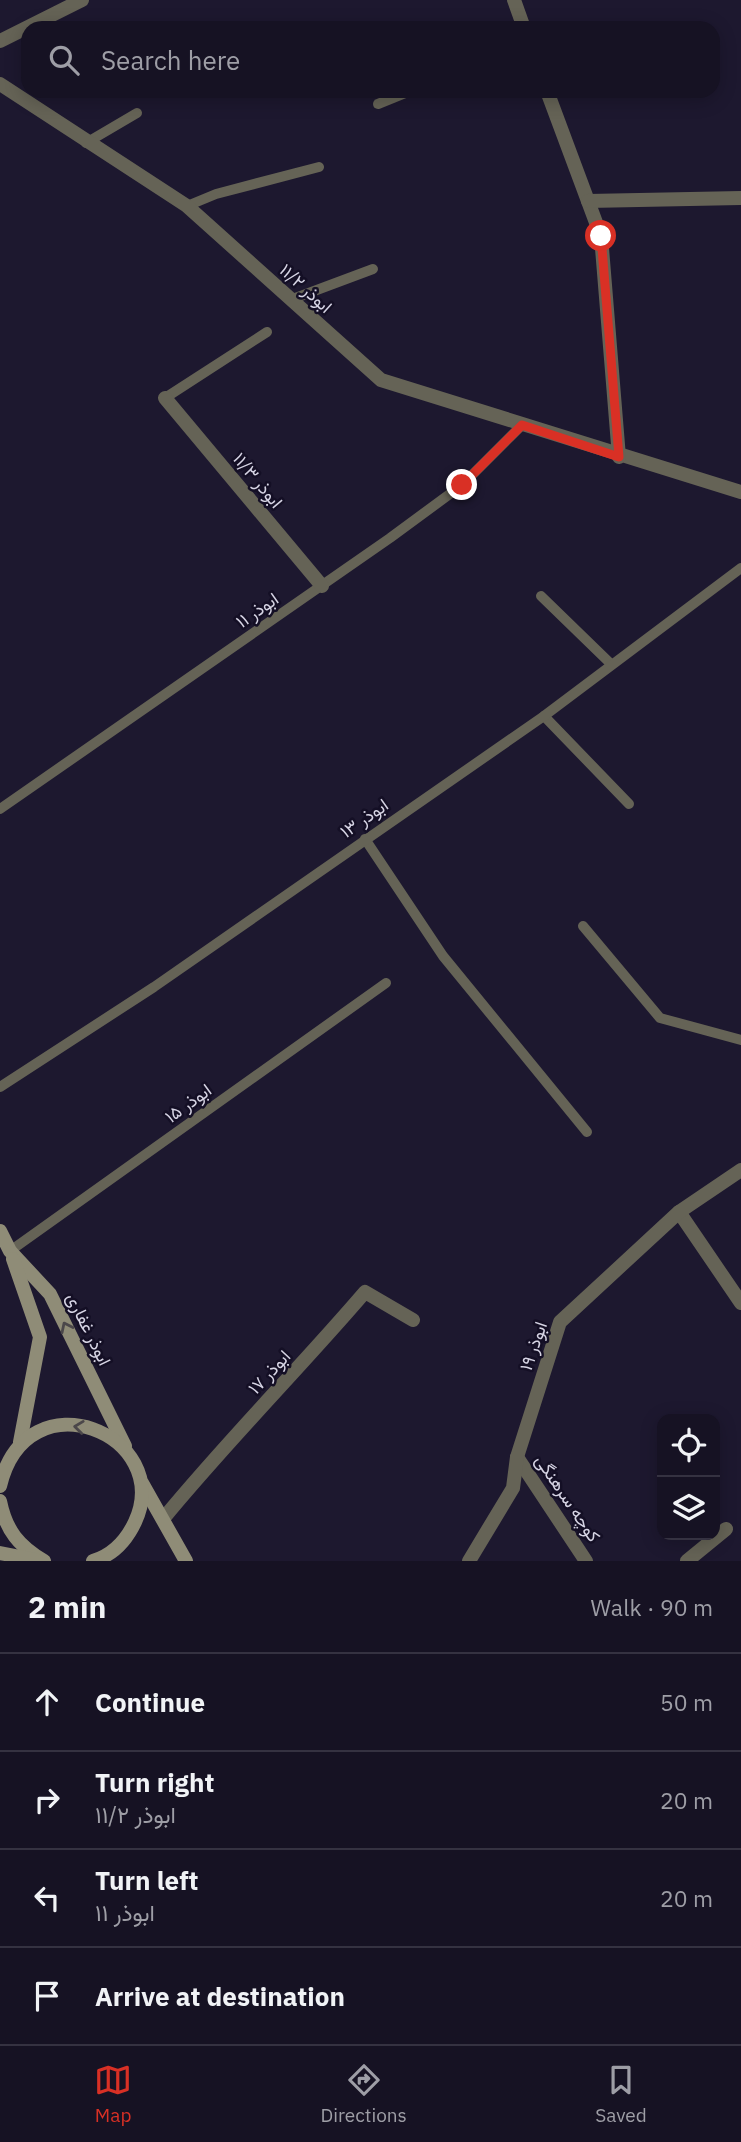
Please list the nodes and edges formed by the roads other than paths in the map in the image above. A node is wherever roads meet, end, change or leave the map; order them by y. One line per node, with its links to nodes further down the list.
1 (82, 0): 3 (street)
2 (514, 0): 4 (street)
3 (40, 21)
4 (522, 21)
5 (21, 30): 6 (street)
6 (0, 41)
7 (0, 84): 12 (street, ابوذر ۱۱/۲)
8 (393, 98): 10 (lane)
9 (550, 98): 15 (street)
10 (378, 104)
11 (137, 113): 12 (lane)
12 (86, 143): 16 (street, ابوذر ۱۱/۲)
13 (319, 167): 16 (lane)
14 (741, 198): 15 (street)
15 (588, 201): 22 (street)
16 (187, 206): 18 (street, ابوذر ۱۱/۲)
17 (373, 269): 18 (lane)
18 (290, 300): 21 (street, ابوذر ۱۱/۲)
19 (267, 332): 20 (lane)
20 (165, 398): 25 (street, ابوذر ۱۱/۳)
21 (522, 425): 22 (street, ابوذر ۱۱/۲); 25 (lane, ابوذر ۱۱)
22 (619, 457): 23 (street, ابوذر ۱۱/۲)
23 (741, 492)
24 (741, 568): 27 (lane, ابوذر ۱۳)
25 (322, 586): 30 (lane, ابوذر ۱۱)
26 (541, 596): 27 (lane)
27 (611, 664): 28 (lane, ابوذر ۱۳)
28 (544, 716): 29 (lane); 31 (lane, ابوذر ۱۳)
29 (629, 804)
30 (0, 809)
31 (365, 839): 35 (lane, ابوذر ۱۳); 36 (lane)
32 (583, 926): 34 (lane)
33 (386, 983): 40 (lane, ابوذر ۱۵)
34 (741, 1040)
35 (0, 1087)
36 (587, 1132)
37 (741, 1170): 38 (street, ابوذر ۱۹)
38 (680, 1212): 41 (street); 45 (street, ابوذر ۱۹)
39 (0, 1231): 40 (main road, ابوذر غفاری)
40 (10, 1251): 43 (main road); 44 (main road, ابوذر غفاری, one-way to 40)
41 (741, 1303)
42 (413, 1320): 50 (street, ابوذر ۱۷)
43 (20, 1442): 44 (main road, one-way to 43); 46 (main road)
44 (129, 1454): 47 (main road, ابوذر غفاری)
45 (517, 1457): 56 (street, ابوذر ۱۹); 57 (street, کوچه سرهنگی)
46 (3, 1466): 48 (main road)
47 (141, 1481): 50 (main road); 54 (main road)
48 (0, 1486)
49 (0, 1502): 53 (main road)
50 (163, 1519): 55 (main road)
51 (726, 1530): 58 (street)
52 (0, 1553): 53 (main road)
53 (43, 1561)
54 (93, 1561)
55 (186, 1561)
56 (469, 1561)
57 (586, 1561)
58 (687, 1561)

